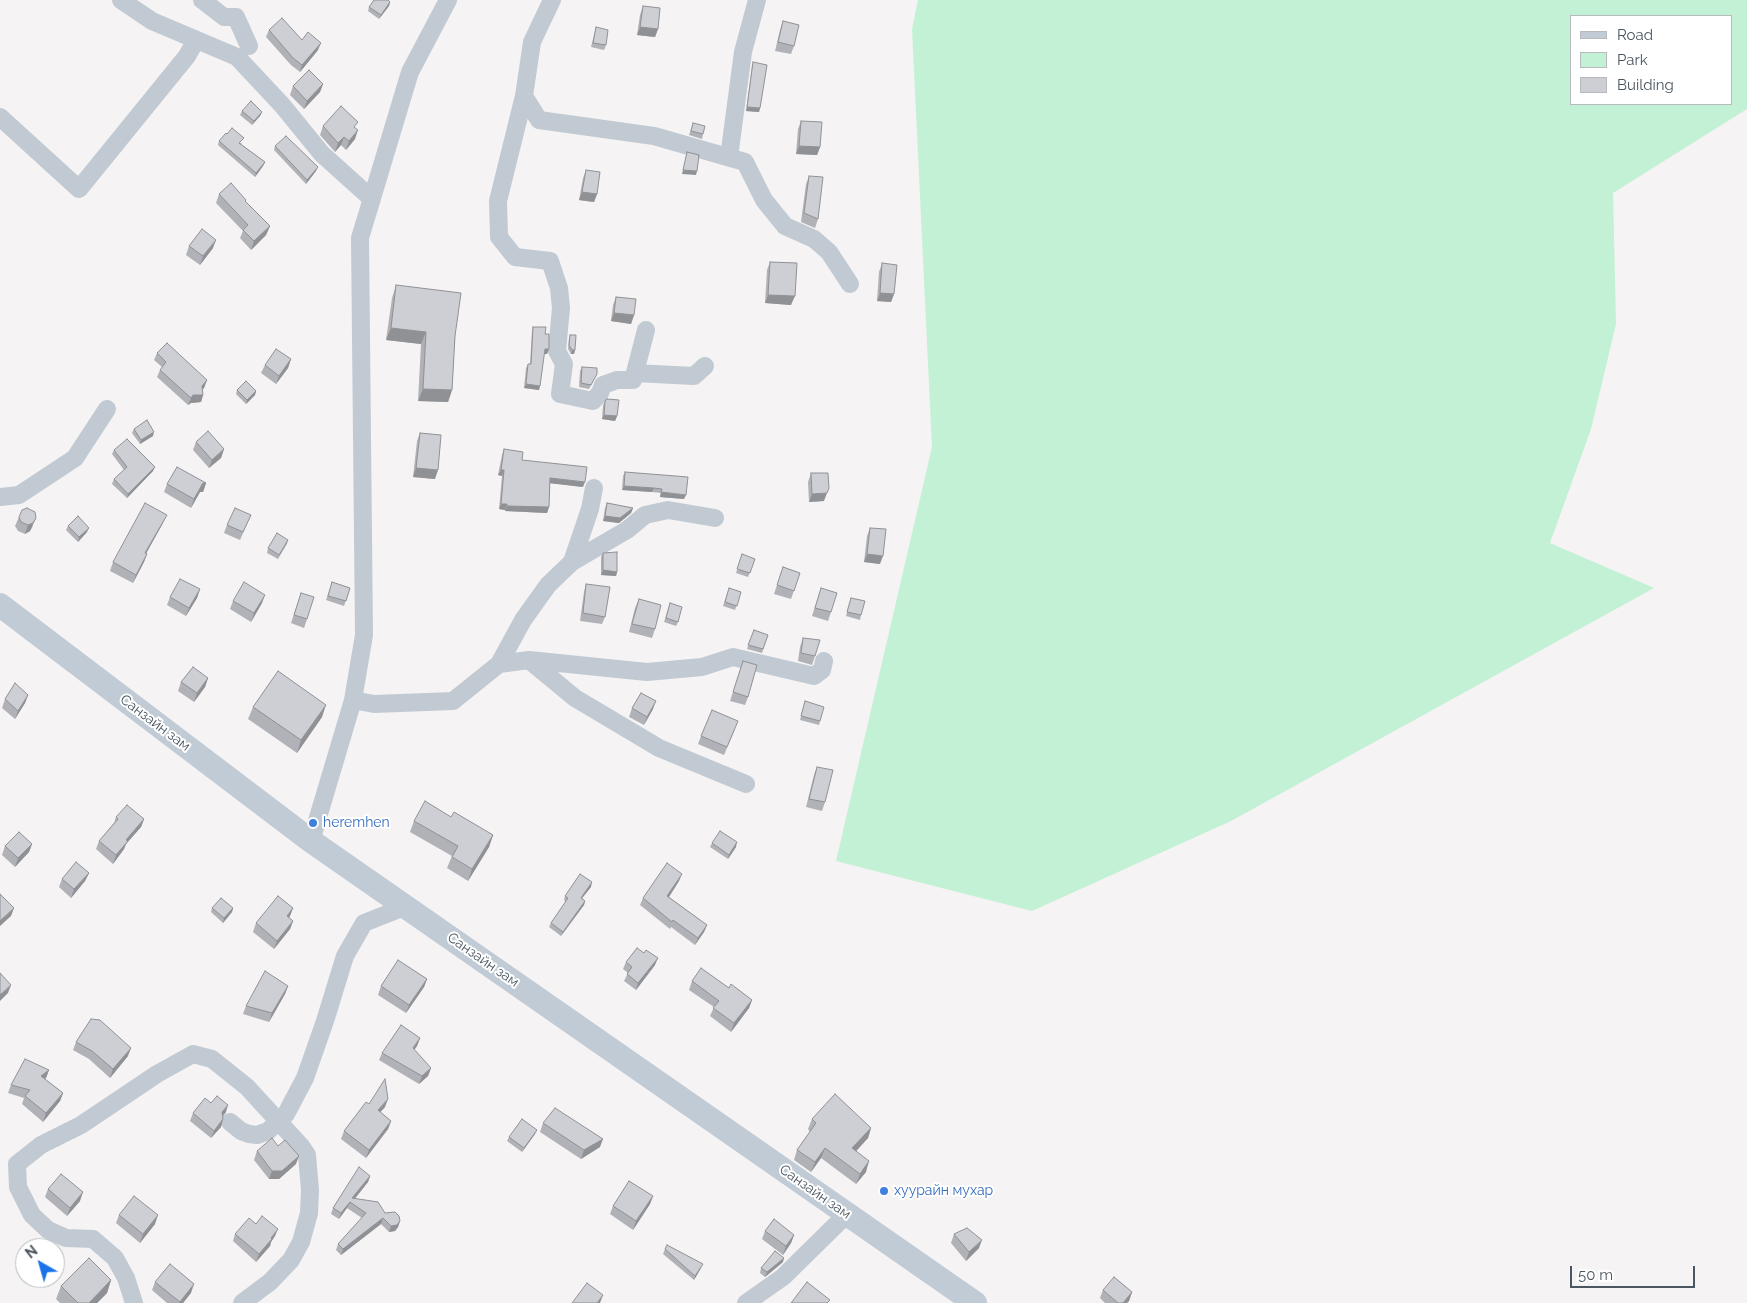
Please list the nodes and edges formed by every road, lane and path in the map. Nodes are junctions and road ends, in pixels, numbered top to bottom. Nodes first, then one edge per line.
1 (121, 0) edge
2 (202, 0) edge
3 (448, 0) edge
4 (552, 0) edge
5 (757, 0) edge
6 (196, 40) junction
7 (249, 46) dead end
8 (524, 96) junction
9 (0, 117) edge
10 (729, 157) junction
11 (372, 199) junction
12 (850, 284) dead end
13 (646, 330) dead end
14 (705, 366) dead end
15 (635, 373) junction
16 (107, 408) dead end
17 (594, 488) dead end
18 (0, 497) edge
19 (714, 518) dead end
20 (572, 562) junction
21 (0, 605) edge
22 (530, 660) junction
23 (824, 661) dead end
24 (499, 664) junction
25 (353, 700) junction
26 (746, 784) dead end
27 (311, 840) junction
28 (407, 906) junction
29 (230, 1122) dead end
30 (278, 1122) junction
31 (847, 1214) junction
32 (134, 1303) edge
33 (242, 1303) edge
34 (746, 1303) edge
35 (975, 1303) edge

1 - 6 street
2 - 7 street
3 - 11 street
4 - 8 street
5 - 10 street
6 - 9 street
6 - 11 street
8 - 10 street
8 - 15 street
10 - 12 street
11 - 25 street
13 - 15 street
14 - 15 street
16 - 18 street
17 - 20 street
19 - 20 street
20 - 24 street
21 - 27 main road, Санзайн зам
22 - 23 street
22 - 24 street
22 - 26 street
24 - 25 street
25 - 27 street
27 - 28 main road, Санзайн зам
28 - 30 street
28 - 31 main road, Санзайн зам
29 - 30 street
30 - 32 street
30 - 33 street
31 - 34 street
31 - 35 main road, Санзайн зам

